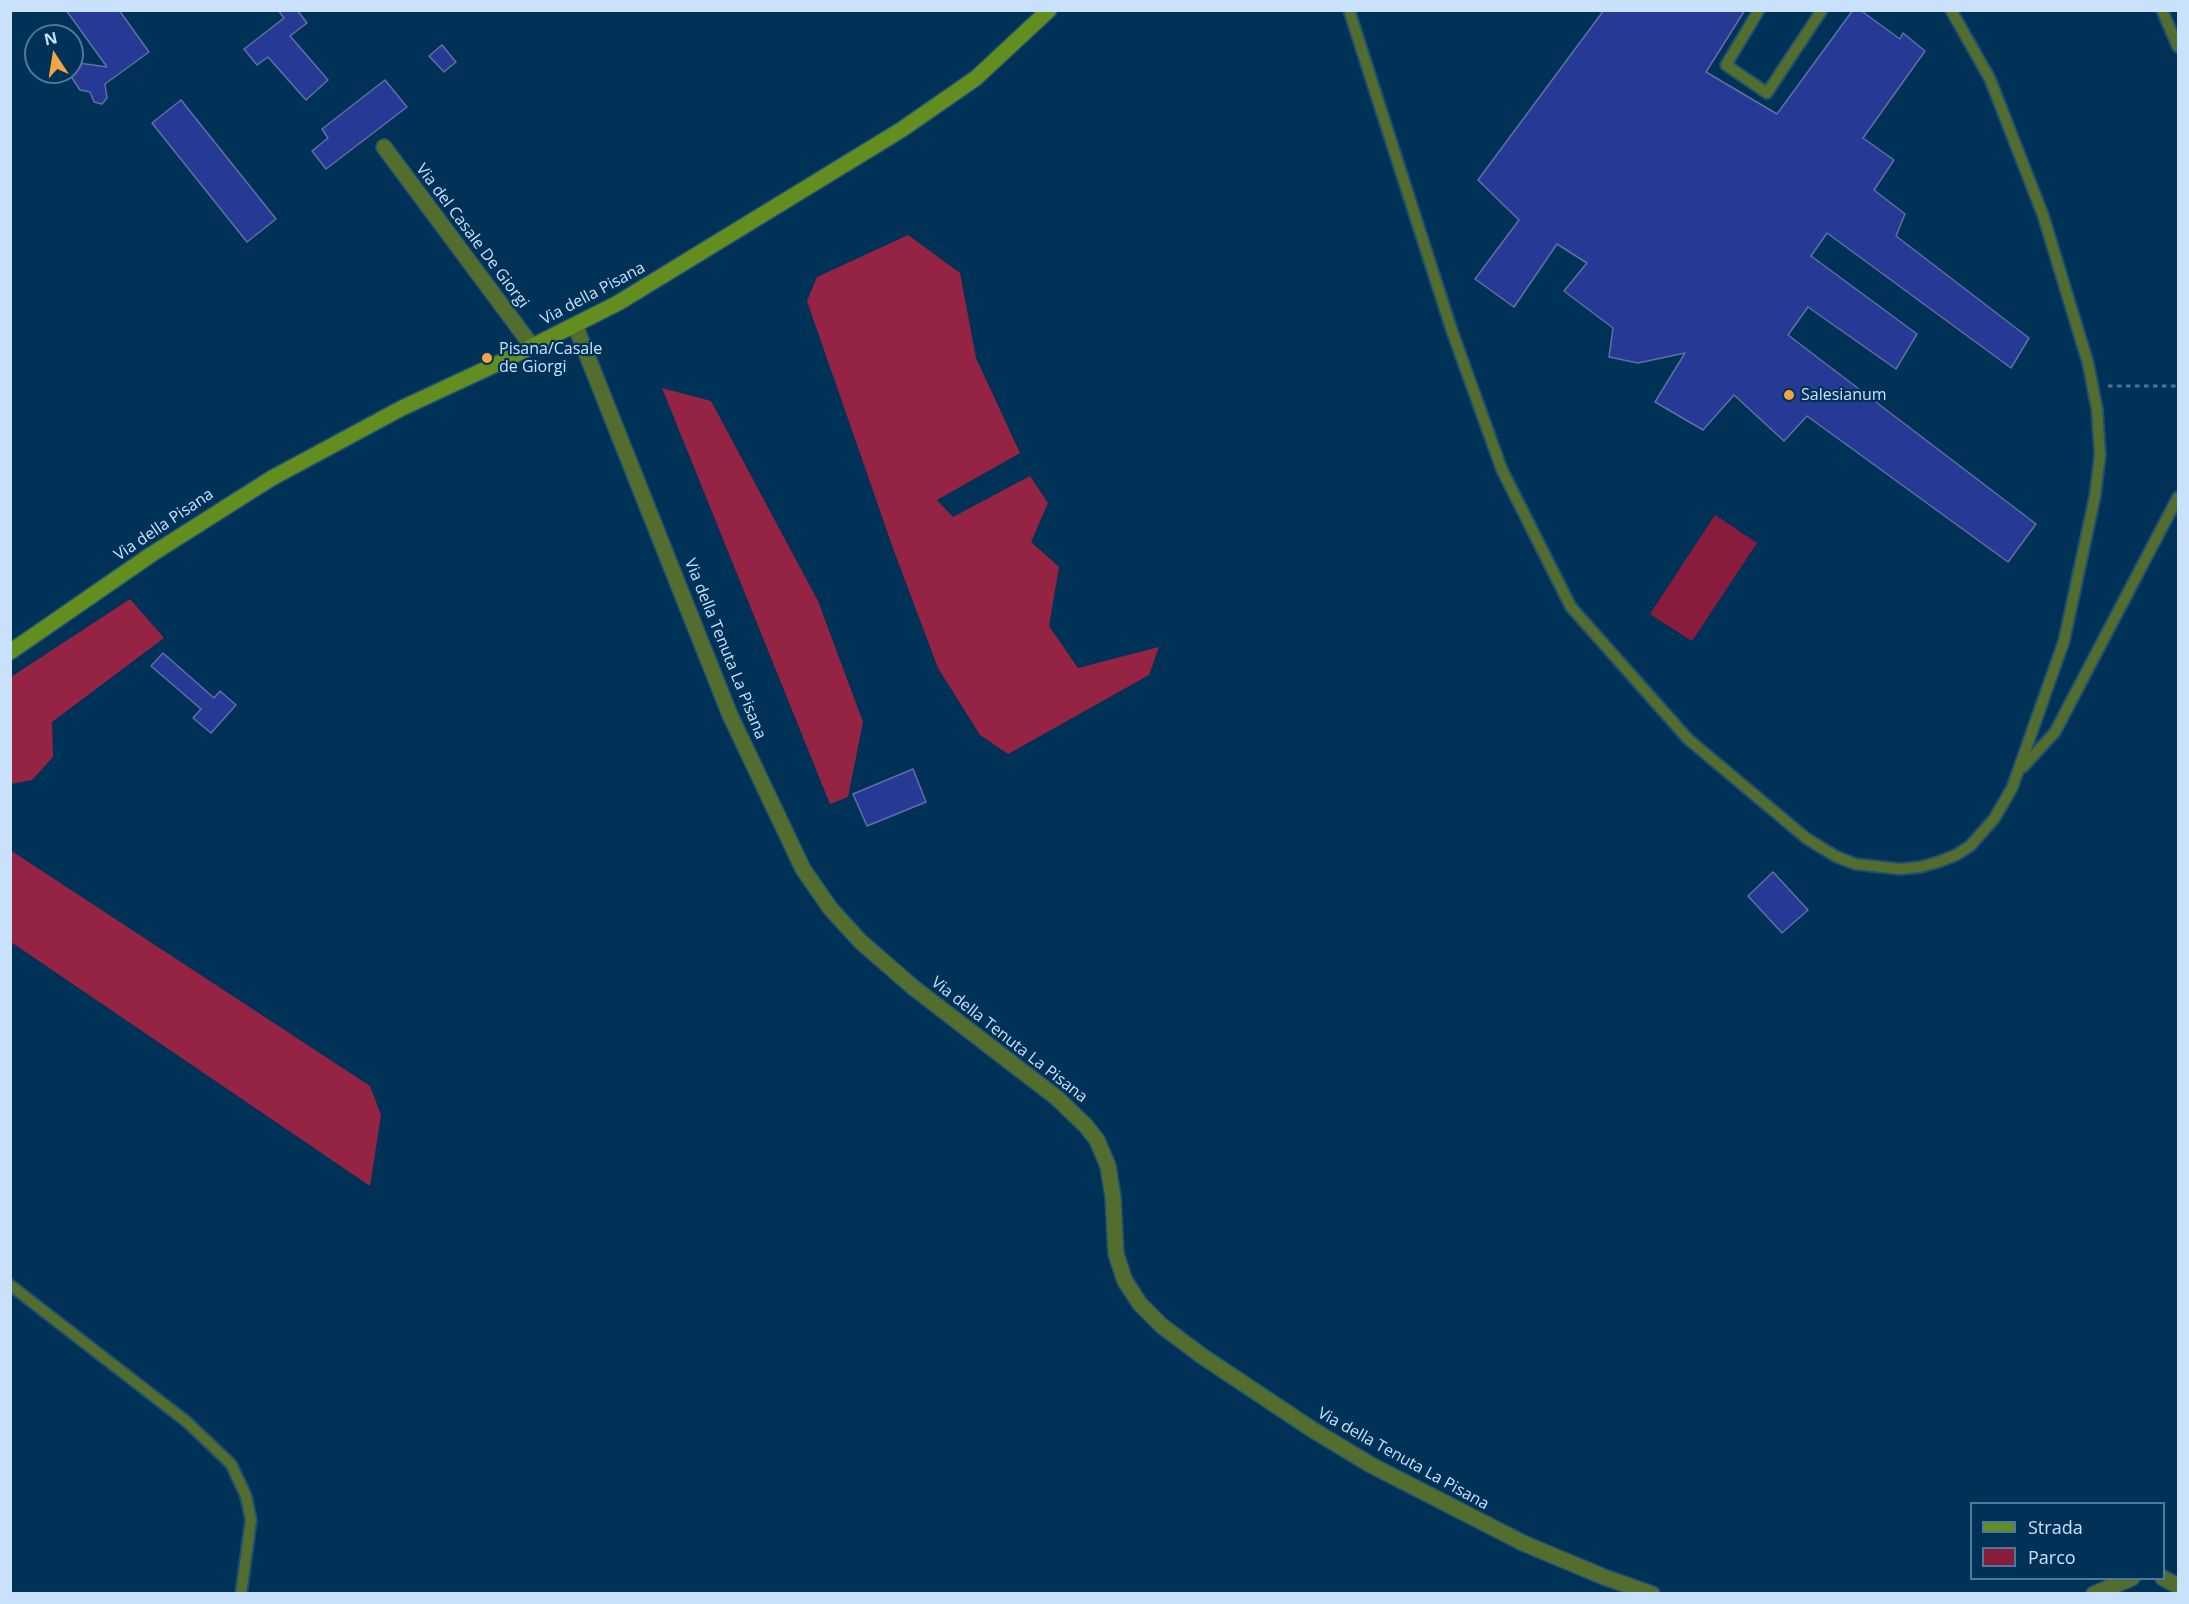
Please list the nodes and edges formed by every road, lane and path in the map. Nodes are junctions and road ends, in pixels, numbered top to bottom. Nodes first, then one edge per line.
1 (1048, 10) edge
2 (1349, 10) edge
3 (1760, 10) edge
4 (1822, 10) edge
5 (1951, 10) edge
6 (2162, 10) edge
7 (2178, 47) edge
8 (384, 147) dead end
9 (575, 325) junction
10 (532, 346) junction
11 (2094, 386) junction
12 (2178, 386) edge
13 (2178, 497) edge
14 (10, 652) edge
15 (2019, 771) junction
16 (10, 1285) edge
17 (2127, 1580) edge
18 (241, 1593) edge
19 (1652, 1593) edge
20 (2094, 1593) edge

1 - 9 main road, Via della Pisana
2 - 15 lane
3 - 4 lane
5 - 11 lane
6 - 7 lane
8 - 10 street, Via del Casale De Giorgi
9 - 10 main road, Via della Pisana
9 - 19 street, Via della Tenuta La Pisana
10 - 14 main road, Via della Pisana
11 - 12 path
11 - 15 lane
13 - 15 lane
16 - 18 lane
17 - 20 street

